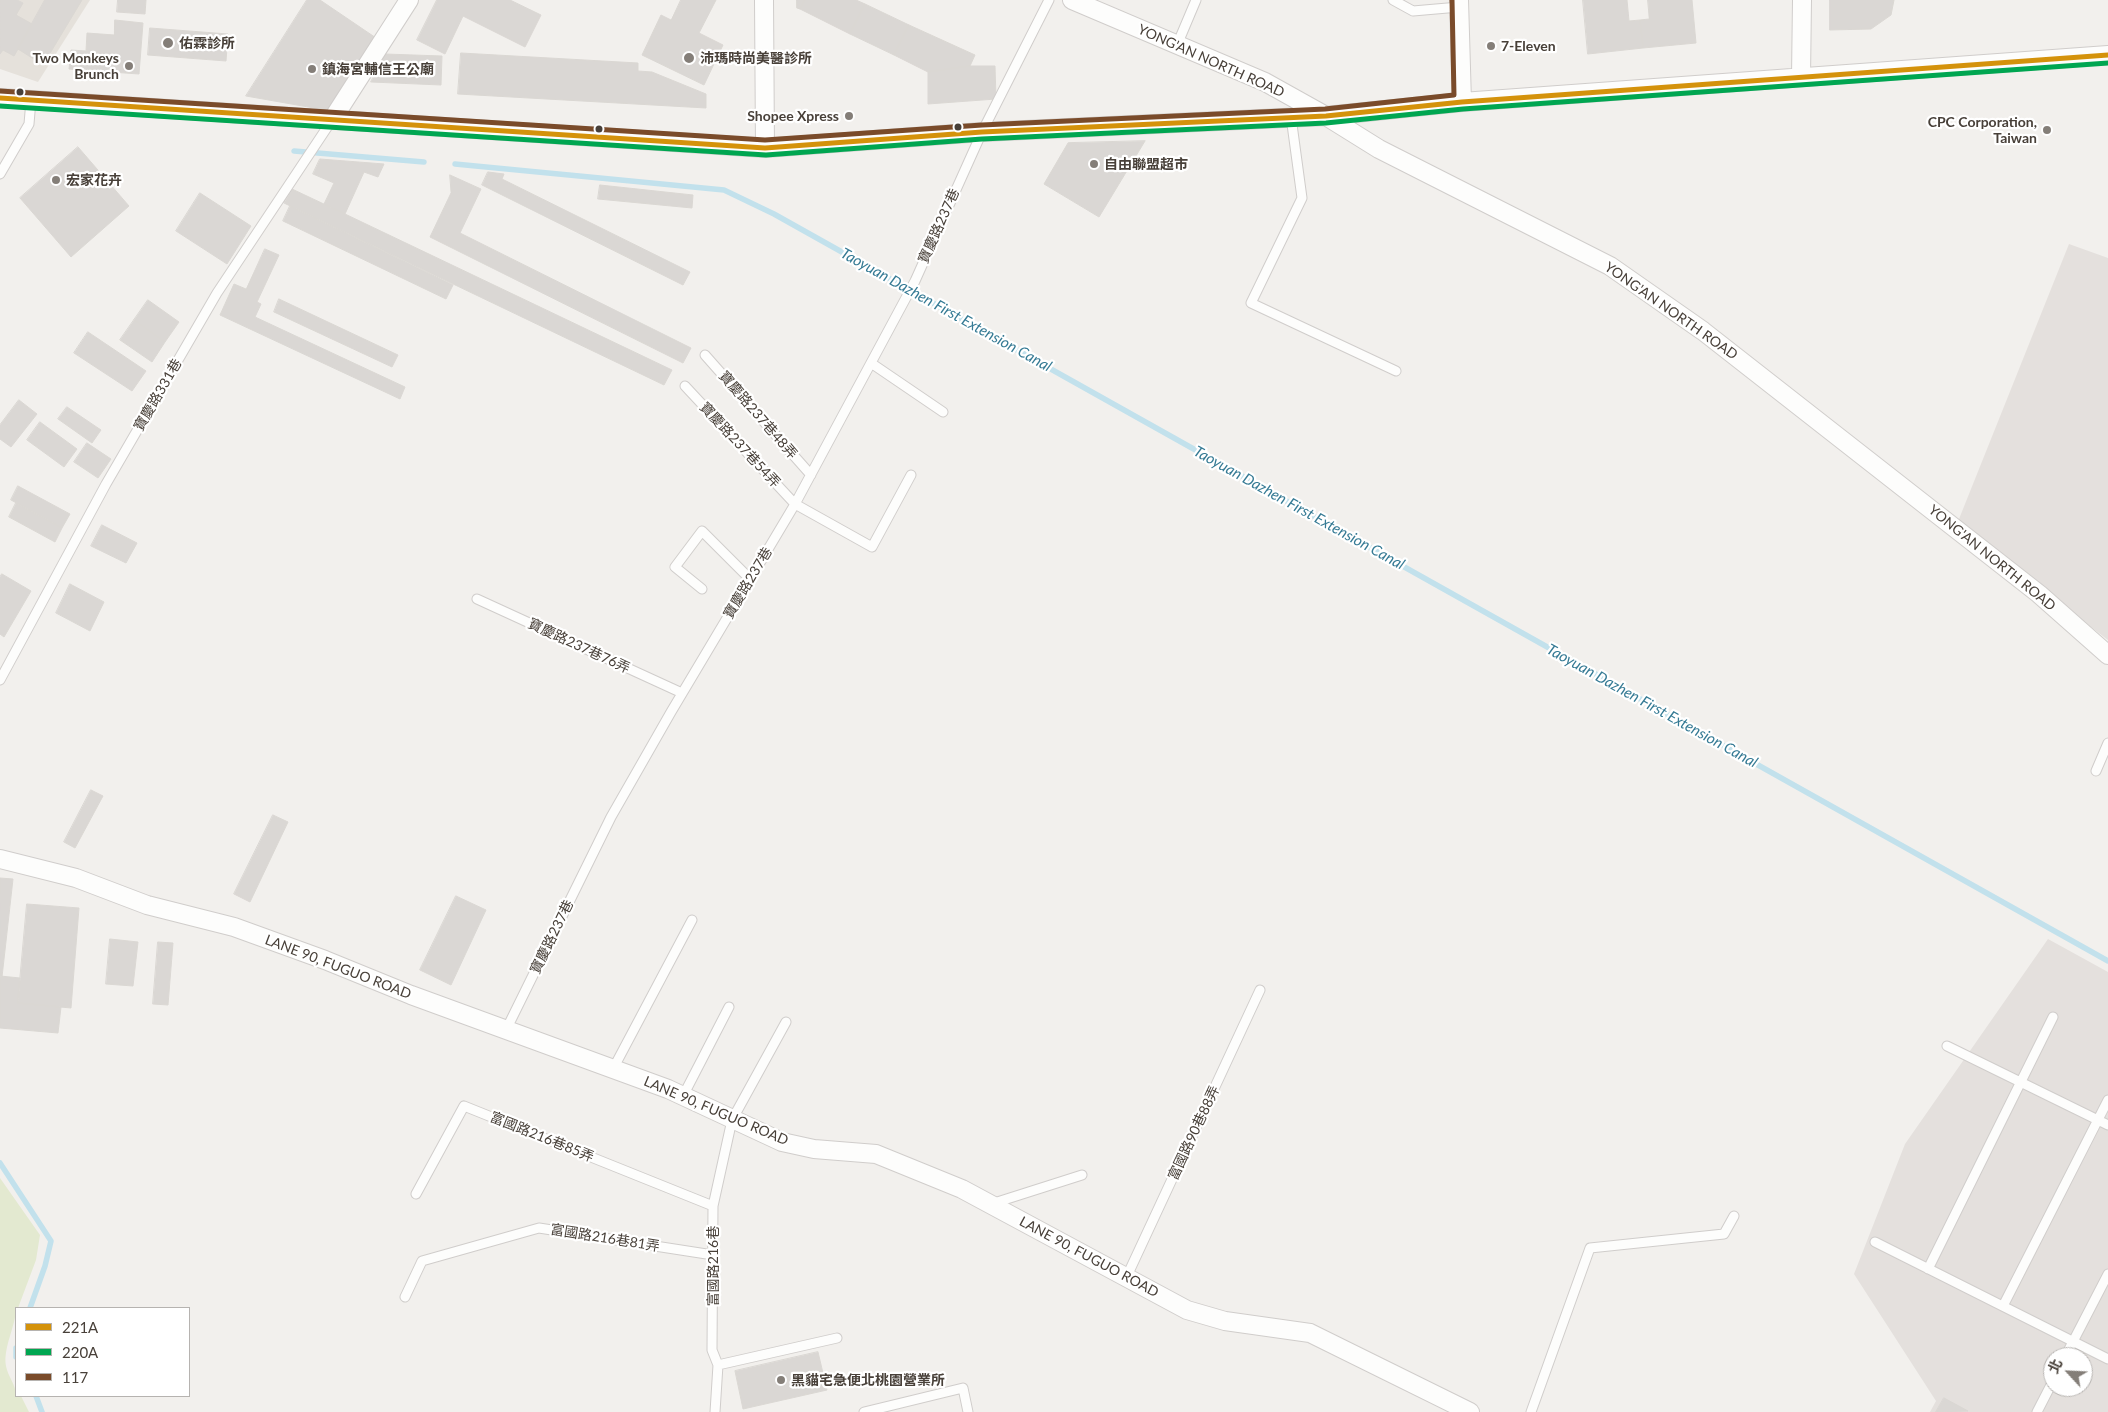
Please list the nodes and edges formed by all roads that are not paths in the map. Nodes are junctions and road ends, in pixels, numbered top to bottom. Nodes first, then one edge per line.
1 (409, 0) edge
2 (764, 0) edge
3 (1049, 0) edge
4 (1072, 0) edge
5 (1196, 0) edge
6 (1393, 0) edge
7 (1802, 0) edge
8 (1459, 3) edge
9 (1177, 45) junction
10 (2108, 55) edge
11 (1801, 78) junction
12 (0, 98) edge
13 (31, 100) junction
14 (1462, 102) junction
15 (1326, 116) junction
16 (1290, 118) junction
17 (332, 120) junction
18 (982, 132) junction
19 (765, 148) junction
20 (0, 174) edge
21 (705, 355) dead end
22 (871, 363) junction
23 (1396, 371) dead end
24 (685, 386) dead end
25 (943, 412) dead end
26 (811, 475) junction
27 (910, 476) dead end
28 (795, 504) junction
29 (750, 579) junction
30 (702, 589) dead end
31 (477, 599) dead end
32 (2108, 655) edge
33 (0, 680) edge
34 (682, 693) junction
35 (2108, 743) edge
36 (2096, 771) dead end
37 (0, 859) edge
38 (692, 920) dead end
39 (1260, 990) dead end
40 (729, 1007) dead end
41 (2053, 1017) dead end
42 (786, 1022) dead end
43 (506, 1030) junction
44 (1947, 1046) dead end
45 (613, 1069) junction
46 (2021, 1082) junction
47 (683, 1096) junction
48 (2108, 1100) edge
49 (732, 1120) junction
50 (2098, 1120) junction
51 (2108, 1125) edge
52 (1082, 1175) dead end
53 (416, 1194) dead end
54 (991, 1204) junction
55 (713, 1206) junction
56 (1734, 1216) dead end
57 (1875, 1242) dead end
58 (713, 1255) junction
59 (1928, 1269) junction
60 (2108, 1274) edge
61 (1127, 1276) junction
62 (405, 1297) dead end
63 (2003, 1306) junction
64 (838, 1338) dead end
65 (2073, 1342) junction
66 (2070, 1347) edge
67 (2108, 1359) edge
68 (718, 1365) junction
69 (2045, 1397) edge
70 (715, 1412) edge
71 (864, 1412) edge
72 (968, 1412) edge
73 (1470, 1412) edge
74 (1531, 1412) edge
75 (2037, 1412) edge

1 - 17 street
2 - 19 street
3 - 18 lane, 寶慶路237巷
4 - 9 street, YONG'AN NORTH ROAD
5 - 9 lane
6 - 8 lane
7 - 11 street
8 - 14 street
9 - 15 street, YONG'AN NORTH ROAD
10 - 11 street
11 - 14 street
12 - 13 street
13 - 17 street
13 - 20 lane
14 - 15 street
15 - 16 street
15 - 32 street, YONG'AN NORTH ROAD
16 - 18 street
16 - 23 lane
17 - 19 street
17 - 33 lane, 寶慶路331巷
18 - 19 street
18 - 22 lane, 寶慶路237巷
21 - 26 lane, 寶慶路237巷48弄
22 - 25 lane
22 - 26 lane, 寶慶路237巷
24 - 28 lane, 寶慶路237巷54弄
26 - 28 lane, 寶慶路237巷
27 - 28 lane, 寶慶路237巷54弄
28 - 29 lane, 寶慶路237巷
29 - 30 lane
29 - 34 lane, 寶慶路237巷
31 - 34 lane, 寶慶路237巷76弄
34 - 43 lane, 寶慶路237巷
35 - 36 lane
37 - 43 street, LANE 90, FUGUO ROAD
38 - 45 lane
39 - 61 lane, 富國路90巷88弄
40 - 47 lane
41 - 46 lane
42 - 49 lane, 富國路216巷
43 - 45 street, LANE 90, FUGUO ROAD
44 - 46 lane
45 - 47 street, LANE 90, FUGUO ROAD
46 - 50 lane
46 - 59 lane
47 - 49 street, LANE 90, FUGUO ROAD
48 - 50 lane
49 - 54 street, LANE 90, FUGUO ROAD
49 - 55 lane, 富國路216巷
50 - 51 lane
50 - 63 lane
52 - 54 lane
53 - 55 lane, 富國路216巷85弄
54 - 61 street, LANE 90, FUGUO ROAD
55 - 58 lane, 富國路216巷
56 - 74 lane
57 - 59 lane
58 - 62 lane, 富國路216巷81弄
58 - 68 lane, 富國路216巷
59 - 63 lane
60 - 65 lane
61 - 73 street, LANE 90, FUGUO ROAD
63 - 65 lane
64 - 68 lane
65 - 66 lane
65 - 67 lane
68 - 70 lane, 富國路216巷
69 - 75 lane
71 - 72 lane

